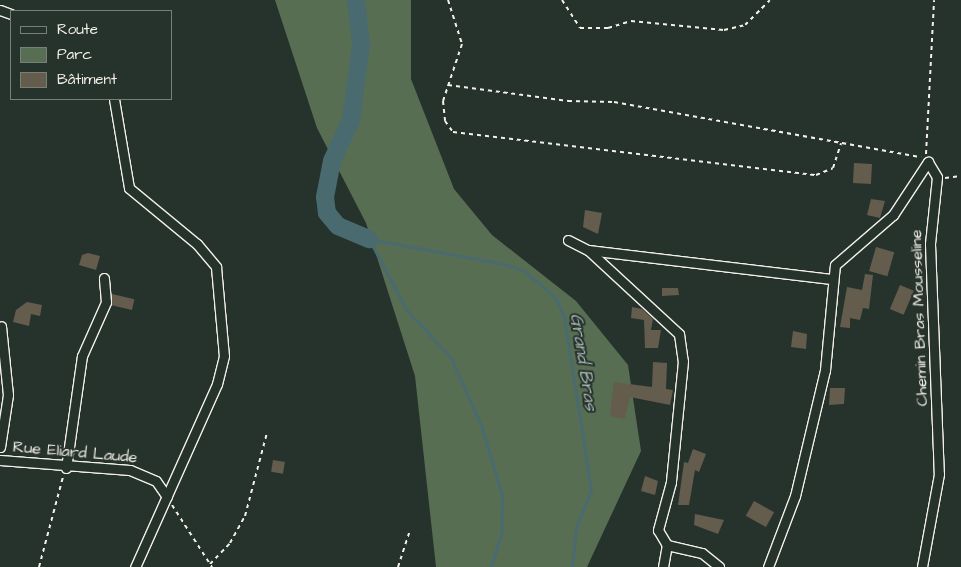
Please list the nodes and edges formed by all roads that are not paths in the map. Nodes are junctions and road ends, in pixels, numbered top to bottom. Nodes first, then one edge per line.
1 (114, 100) edge
2 (568, 240) dead end
3 (588, 250) junction
4 (104, 278) dead end
5 (831, 279) junction
6 (1, 326) dead end
7 (0, 447) edge
8 (0, 460) edge
9 (66, 468) junction
10 (167, 497) junction
11 (667, 545) junction
12 (135, 567) edge
13 (663, 567) edge
14 (719, 567) edge
15 (768, 567) edge
16 (922, 567) edge

1 - 10 street
2 - 3 street
3 - 5 street
3 - 11 street
4 - 9 street
5 - 15 street, Chemin Bras Mousseline
5 - 16 street, Chemin Bras Mousseline
6 - 7 street
8 - 9 street, Rue Eliard Laude
9 - 10 street, Rue Eliard Laude
10 - 12 street
11 - 13 street
11 - 14 street

